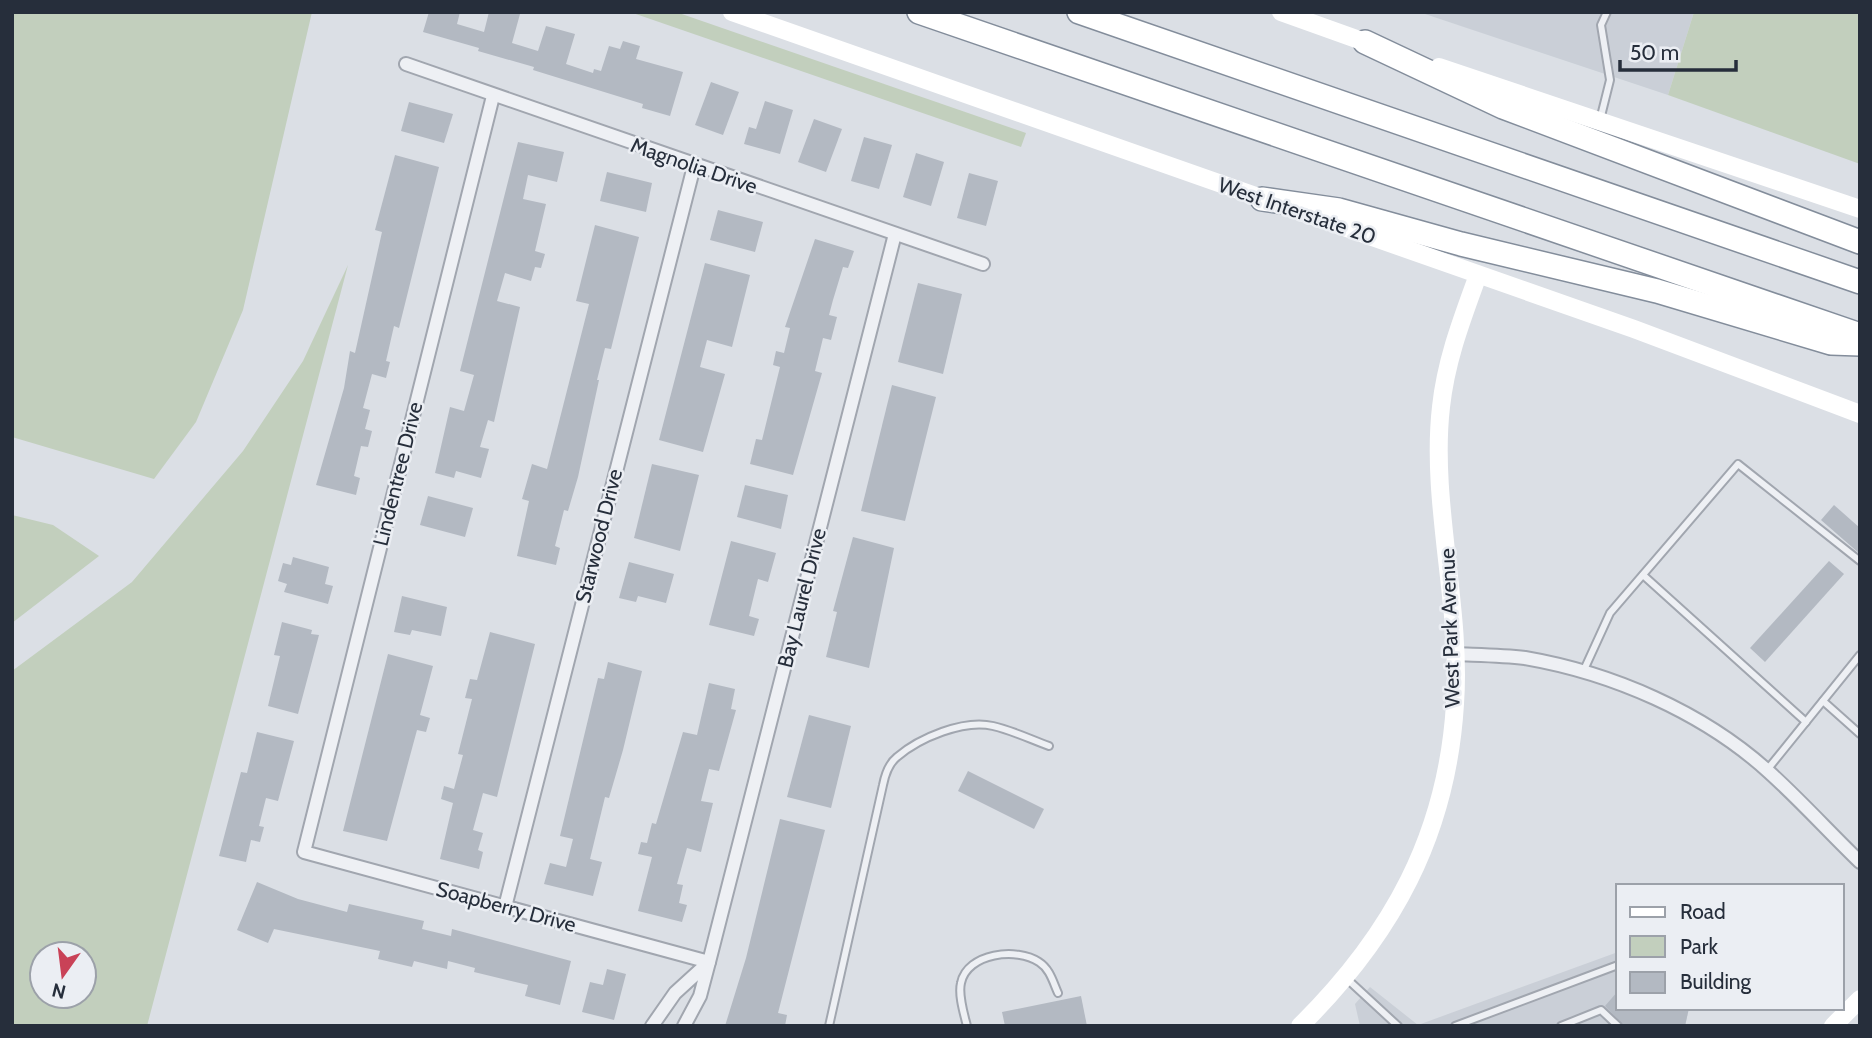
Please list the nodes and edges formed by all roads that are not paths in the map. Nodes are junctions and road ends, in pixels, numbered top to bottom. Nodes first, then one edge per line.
1 (732, 12) edge
2 (919, 12) edge
3 (1079, 12) edge
4 (1281, 12) edge
5 (1607, 12) edge
6 (1365, 42) junction
7 (406, 64) dead end
8 (493, 96) junction
9 (1600, 122) junction
10 (694, 166) junction
11 (1262, 199) junction
12 (1860, 209) edge
13 (895, 234) junction
14 (1860, 242) edge
15 (983, 264) dead end
16 (1478, 275) junction
17 (1860, 282) edge
18 (1860, 335) edge
19 (1860, 344) edge
20 (1860, 414) edge
21 (1860, 561) edge
22 (1643, 575) junction
23 (1455, 654) junction
24 (1860, 656) edge
25 (1583, 672) junction
26 (1823, 701) junction
27 (1806, 722) junction
28 (1860, 734) edge
29 (1049, 746) dead end
30 (1767, 770) junction
31 (304, 852) joint
32 (1860, 862) edge
33 (505, 907) junction
34 (709, 962) junction
35 (1616, 966) edge
36 (1345, 977) junction
37 (1058, 993) dead end
38 (1860, 999) edge
39 (652, 1026) edge
40 (684, 1026) edge
41 (829, 1026) edge
42 (967, 1026) edge
43 (1300, 1026) edge
44 (1398, 1026) edge
45 (1455, 1026) edge
46 (1561, 1026) edge
47 (1618, 1026) edge
48 (1833, 1026) edge

1 - 11 main road, West Interstate 20
2 - 18 highway
3 - 17 highway
4 - 6 main road
5 - 9 lane
6 - 9 main road
6 - 14 highway
7 - 8 street, Magnolia Drive
8 - 10 street, Magnolia Drive
8 - 31 street, Lindentree Drive
9 - 12 main road
10 - 13 street, Magnolia Drive
10 - 33 street, Starwood Drive
11 - 16 main road, West Interstate 20
11 - 19 highway
13 - 15 street, Magnolia Drive
13 - 34 street, Bay Laurel Drive
16 - 20 main road, West Interstate 20
16 - 23 main road, West Park Avenue
21 - 22 lane
22 - 25 lane
22 - 27 lane
23 - 25 street
23 - 36 main road, West Park Avenue
24 - 26 lane
25 - 30 street
26 - 27 lane
26 - 28 lane
27 - 30 lane
29 - 41 lane
30 - 32 street
31 - 33 street, Soapberry Drive
33 - 34 street, Soapberry Drive
34 - 39 street
34 - 40 street, Bay Laurel Drive
35 - 45 lane
36 - 43 main road, West Park Avenue
36 - 44 lane
37 - 42 lane
38 - 48 main road
46 - 47 lane

